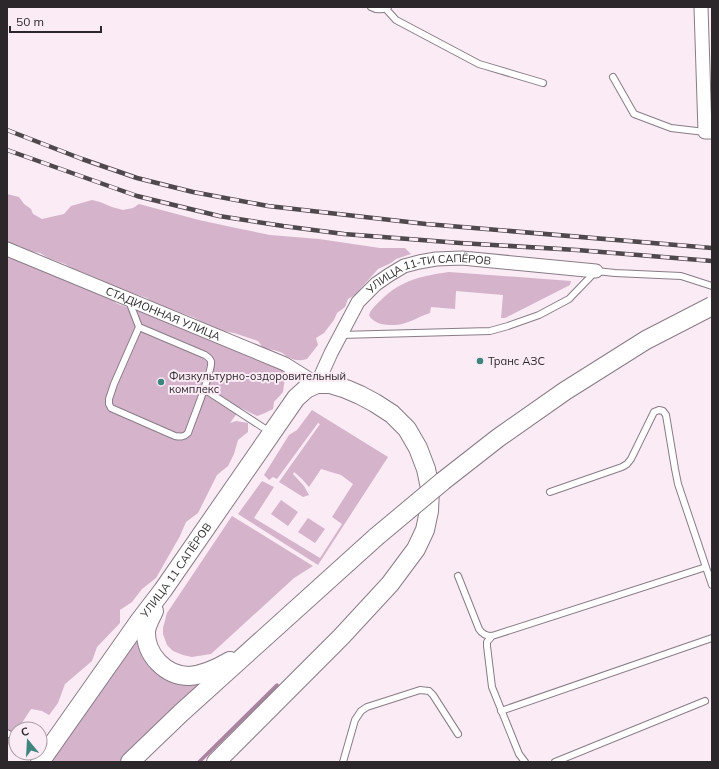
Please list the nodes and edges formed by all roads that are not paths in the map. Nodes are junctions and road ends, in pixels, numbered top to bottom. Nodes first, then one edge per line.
1 (371, 7) edge
2 (701, 7) edge
3 (387, 8) edge
4 (613, 77) dead end
5 (543, 83) dead end
6 (708, 132) edge
7 (7, 249) edge
8 (596, 271) junction
9 (712, 286) edge
10 (128, 298) junction
11 (712, 306) edge
12 (139, 328) junction
13 (340, 336) junction
14 (317, 384) junction
15 (204, 389) junction
16 (272, 433) junction
17 (550, 492) dead end
18 (706, 567) junction
19 (458, 576) dead end
20 (711, 578) edge
21 (712, 585) edge
22 (163, 590) junction
23 (492, 636) junction
24 (712, 638) edge
25 (258, 642) junction
26 (705, 701) dead end
27 (501, 711) junction
28 (458, 734) dead end
29 (48, 748) edge
30 (130, 762) edge
31 (216, 762) edge
32 (342, 762) edge
33 (525, 762) edge
34 (555, 762) edge

1 - 3 lane
2 - 6 street
3 - 5 lane
4 - 6 lane
7 - 10 street, СТАДИОННАЯ УЛИЦА
8 - 9 lane
8 - 13 lane
8 - 13 street, УЛИЦА 11-ТИ САПЁРОВ
10 - 12 lane
10 - 14 street, СТАДИОННАЯ УЛИЦА
11 - 25 street, bridge
12 - 15 lane
12 - 15 lane
13 - 14 street, УЛИЦА 11-ТИ САПЁРОВ
14 - 16 street, УЛИЦА 11 САПЁРОВ
14 - 31 street
15 - 16 lane
16 - 22 street, УЛИЦА 11 САПЁРОВ
17 - 18 lane
18 - 20 lane
18 - 23 lane
19 - 23 lane
20 - 21 lane
22 - 25 street
22 - 29 street, УЛИЦА 11 САПЁРОВ
23 - 27 lane
24 - 27 lane
25 - 30 street
26 - 34 lane
27 - 33 lane
28 - 32 lane

